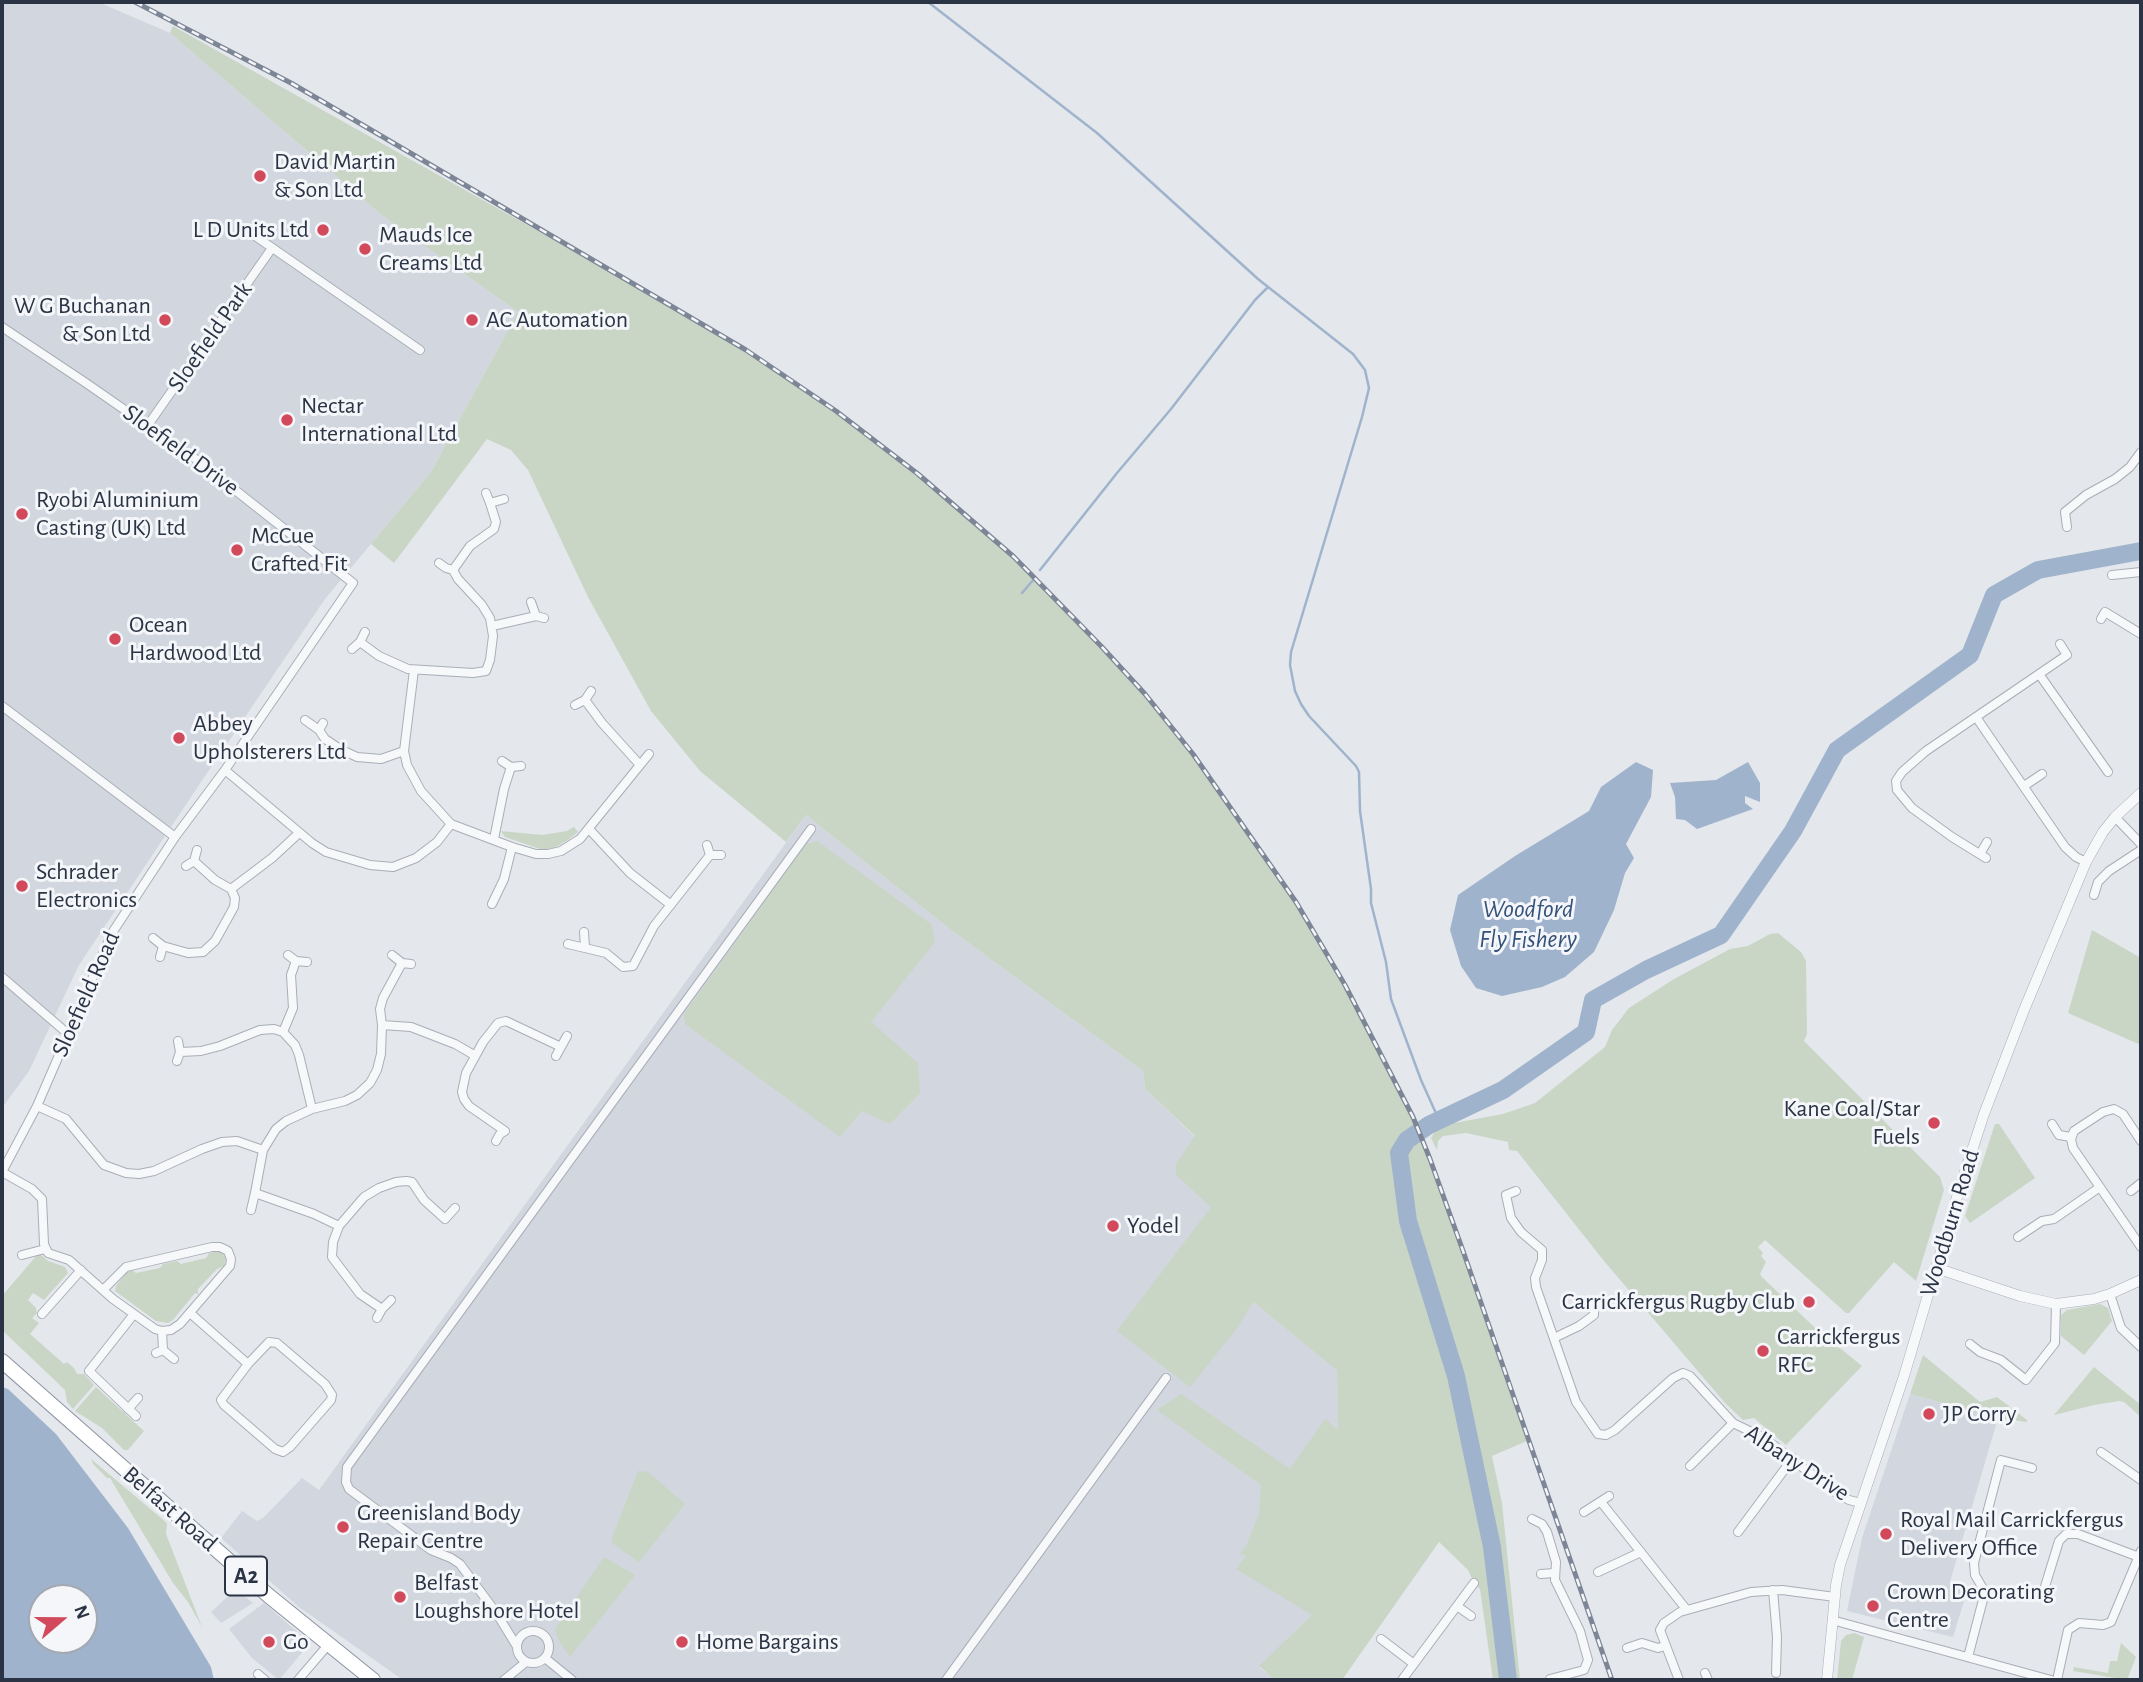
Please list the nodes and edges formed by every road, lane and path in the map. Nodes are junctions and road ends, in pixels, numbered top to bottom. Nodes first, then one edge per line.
1 (244, 229) dead end
2 (272, 248) junction
3 (2, 327) edge
4 (420, 350) dead end
5 (148, 425) junction
6 (2141, 452) edge
7 (486, 493) dead end
8 (504, 499) dead end
9 (490, 503) junction
10 (2067, 527) dead end
11 (439, 563) dead end
12 (453, 570) junction
13 (2141, 572) edge
14 (2112, 575) dead end
15 (353, 583) joint
16 (531, 603) dead end
17 (2101, 619) dead end
18 (492, 626) junction
19 (365, 632) dead end
20 (2141, 634) edge
21 (360, 642) junction
22 (2060, 644) dead end
23 (352, 649) dead end
24 (414, 670) junction
25 (2039, 674) junction
26 (591, 691) dead end
27 (585, 700) junction
28 (575, 705) dead end
29 (2, 706) edge
30 (1976, 717) junction
31 (305, 720) dead end
32 (404, 751) junction
33 (649, 754) dead end
34 (502, 761) dead end
35 (640, 765) junction
36 (521, 766) dead end
37 (511, 767) junction
38 (225, 770) junction
39 (2108, 772) dead end
40 (2042, 774) dead end
41 (2024, 786) junction
42 (2141, 793) edge
43 (2115, 817) junction
44 (451, 824) junction
45 (589, 829) junction
46 (811, 829) dead end
47 (298, 834) junction
48 (175, 837) junction
49 (495, 839) junction
50 (1987, 842) dead end
51 (2141, 844) edge
52 (707, 845) dead end
53 (512, 847) junction
54 (197, 850) dead end
55 (2141, 850) edge
56 (710, 855) junction
57 (721, 855) dead end
58 (2086, 862) junction
59 (232, 889) junction
60 (2094, 894) dead end
61 (492, 904) dead end
62 (671, 905) junction
63 (584, 932) dead end
64 (153, 938) dead end
65 (568, 944) dead end
66 (163, 946) junction
67 (585, 947) junction
68 (288, 955) dead end
69 (392, 955) dead end
70 (160, 957) dead end
71 (296, 961) junction
72 (307, 962) dead end
73 (2, 977) edge
74 (382, 1025) junction
75 (283, 1032) junction
76 (67, 1033) junction
77 (567, 1036) dead end
78 (178, 1041) dead end
79 (559, 1046) junction
80 (474, 1055) junction
81 (556, 1055) dead end
82 (37, 1106) junction
83 (312, 1109) junction
84 (2052, 1124) dead end
85 (2071, 1138) junction
86 (496, 1141) dead end
87 (2141, 1141) edge
88 (263, 1150) junction
89 (2, 1172) edge
90 (2141, 1183) edge
91 (2100, 1187) junction
92 (1516, 1191) dead end
93 (2131, 1191) dead end
94 (255, 1193) junction
95 (455, 1208) dead end
96 (251, 1210) dead end
97 (339, 1226) junction
98 (2018, 1237) dead end
99 (2141, 1247) edge
100 (45, 1249) junction
101 (22, 1255) dead end
102 (1936, 1268) junction
103 (81, 1270) junction
104 (2141, 1280) edge
105 (103, 1290) junction
106 (2110, 1294) junction
107 (391, 1300) dead end
108 (2056, 1304) junction
109 (382, 1309) junction
110 (190, 1313) junction
111 (42, 1314) dead end
112 (134, 1314) junction
113 (1596, 1314) dead end
114 (377, 1318) dead end
115 (162, 1331) junction
116 (1554, 1338) junction
117 (1970, 1344) dead end
118 (2141, 1347) edge
119 (174, 1359) dead end
120 (2, 1361) edge
121 (248, 1364) junction
122 (1166, 1378) dead end
123 (138, 1398) dead end
124 (128, 1409) junction
125 (136, 1416) dead end
126 (1733, 1423) junction
127 (2101, 1452) dead end
128 (1793, 1458) junction
129 (1690, 1466) dead end
130 (2032, 1468) dead end
131 (2141, 1480) edge
132 (1861, 1503) junction
133 (1584, 1512) dead end
134 (1532, 1519) dead end
135 (1738, 1532) dead end
136 (1641, 1552) junction
137 (2140, 1554) edge
138 (1598, 1572) dead end
139 (1554, 1573) junction
140 (1541, 1574) dead end
141 (1474, 1583) dead end
142 (1773, 1590) junction
143 (2043, 1593) dead end
144 (1835, 1597) junction
145 (1457, 1605) junction
146 (1686, 1609) junction
147 (497, 1614) junction
148 (1471, 1616) dead end
149 (1832, 1620) junction
150 (530, 1631) junction
151 (1381, 1639) dead end
152 (328, 1645) junction
153 (516, 1645) junction
154 (1665, 1646) junction
155 (1627, 1648) dead end
156 (519, 1656) junction
157 (1968, 1657) junction
158 (545, 1658) junction
159 (526, 1662) junction
160 (1414, 1664) junction
161 (1776, 1673) dead end
162 (507, 1677) edge
163 (2023, 1677) edge
164 (1563, 1678) edge
165 (1550, 1679) edge
166 (298, 1680) edge
167 (373, 1680) edge
168 (572, 1680) edge
169 (946, 1680) edge
170 (1402, 1680) edge
171 (1679, 1680) edge
172 (1827, 1680) edge
173 (2051, 1680) edge
174 (2057, 1680) edge

1 - 2 street
2 - 4 street
2 - 5 street, Sloefield Park
3 - 5 street, Sloefield Drive
5 - 15 street, Sloefield Drive
6 - 10 street
7 - 9 street
8 - 9 street
9 - 12 street
11 - 12 street
12 - 18 street
13 - 14 street
15 - 38 street, Sloefield Road
16 - 18 street
17 - 20 street
18 - 24 street
19 - 21 street
21 - 23 street
21 - 24 street
22 - 25 street
24 - 32 street
25 - 30 street
25 - 39 street
26 - 27 street
27 - 28 street
27 - 35 street
29 - 48 street
30 - 41 street
30 - 50 street
31 - 32 street
32 - 44 street
33 - 35 street
34 - 37 street
35 - 45 street
36 - 37 street
37 - 49 street
38 - 47 street
38 - 48 street, Sloefield Road
40 - 41 street
41 - 58 street
42 - 43 street, Woodburn Road
43 - 51 street
43 - 58 street, Woodburn Road
44 - 47 street
44 - 49 street
45 - 53 street
45 - 62 street
46 - 147 street
47 - 59 street
48 - 76 street, Sloefield Road
49 - 53 street
52 - 56 street
53 - 61 street
54 - 59 street
55 - 60 street
56 - 57 street
56 - 62 street
58 - 102 street, Woodburn Road
59 - 66 street
62 - 67 street
63 - 67 street
64 - 66 street
65 - 67 street
66 - 70 street
68 - 71 street
69 - 74 street
71 - 72 street
71 - 75 street
73 - 76 street
74 - 80 street
74 - 83 street
75 - 78 street
75 - 83 street
76 - 82 street, Sloefield Road
77 - 79 street
79 - 80 street
79 - 81 street
80 - 86 street
82 - 88 street
82 - 89 street, Sloefield Road
83 - 88 street
84 - 85 street
85 - 87 street
85 - 91 street
88 - 94 street
89 - 100 street
90 - 93 street
91 - 98 street
91 - 99 street
92 - 116 street, Albany Drive
94 - 96 street
94 - 97 street
95 - 97 street
97 - 109 street
100 - 101 street
100 - 103 street
102 - 108 street
102 - 132 street, Woodburn Road
103 - 105 street
103 - 111 street
104 - 106 street
105 - 110 street
105 - 112 street
106 - 108 street
106 - 118 street
107 - 109 street
108 - 117 street
109 - 114 street
110 - 115 street
110 - 121 street
112 - 115 street
112 - 124 street
113 - 116 street
115 - 119 street
116 - 126 street, Albany Drive
120 - 152 highway, Belfast Road / A2
121 - 121 street
122 - 169 street
123 - 124 street
124 - 125 street
126 - 128 street, Albany Drive
126 - 129 street, Albany Drive
127 - 131 street
128 - 132 street, Albany Drive
128 - 135 street
130 - 157 street
132 - 144 street, Woodburn Road
133 - 136 street
134 - 139 street
136 - 138 street
136 - 146 street
137 - 143 street
137 - 174 street
139 - 140 street
139 - 164 street
141 - 145 street
142 - 144 street
142 - 146 street
142 - 161 street
144 - 149 street, Woodburn Road
145 - 148 street
145 - 160 street
146 - 154 street
147 - 150 street
147 - 153 street
149 - 157 street
149 - 172 street, Woodburn Road
150 - 153 street
150 - 158 street
151 - 160 street
152 - 166 street
152 - 167 highway, Belfast Road / A2
153 - 156 street
154 - 155 street
154 - 171 street
156 - 159 street
156 - 162 street
157 - 163 street
158 - 159 street
158 - 168 street
159 - 162 street
160 - 170 street
163 - 173 street
164 - 165 street

